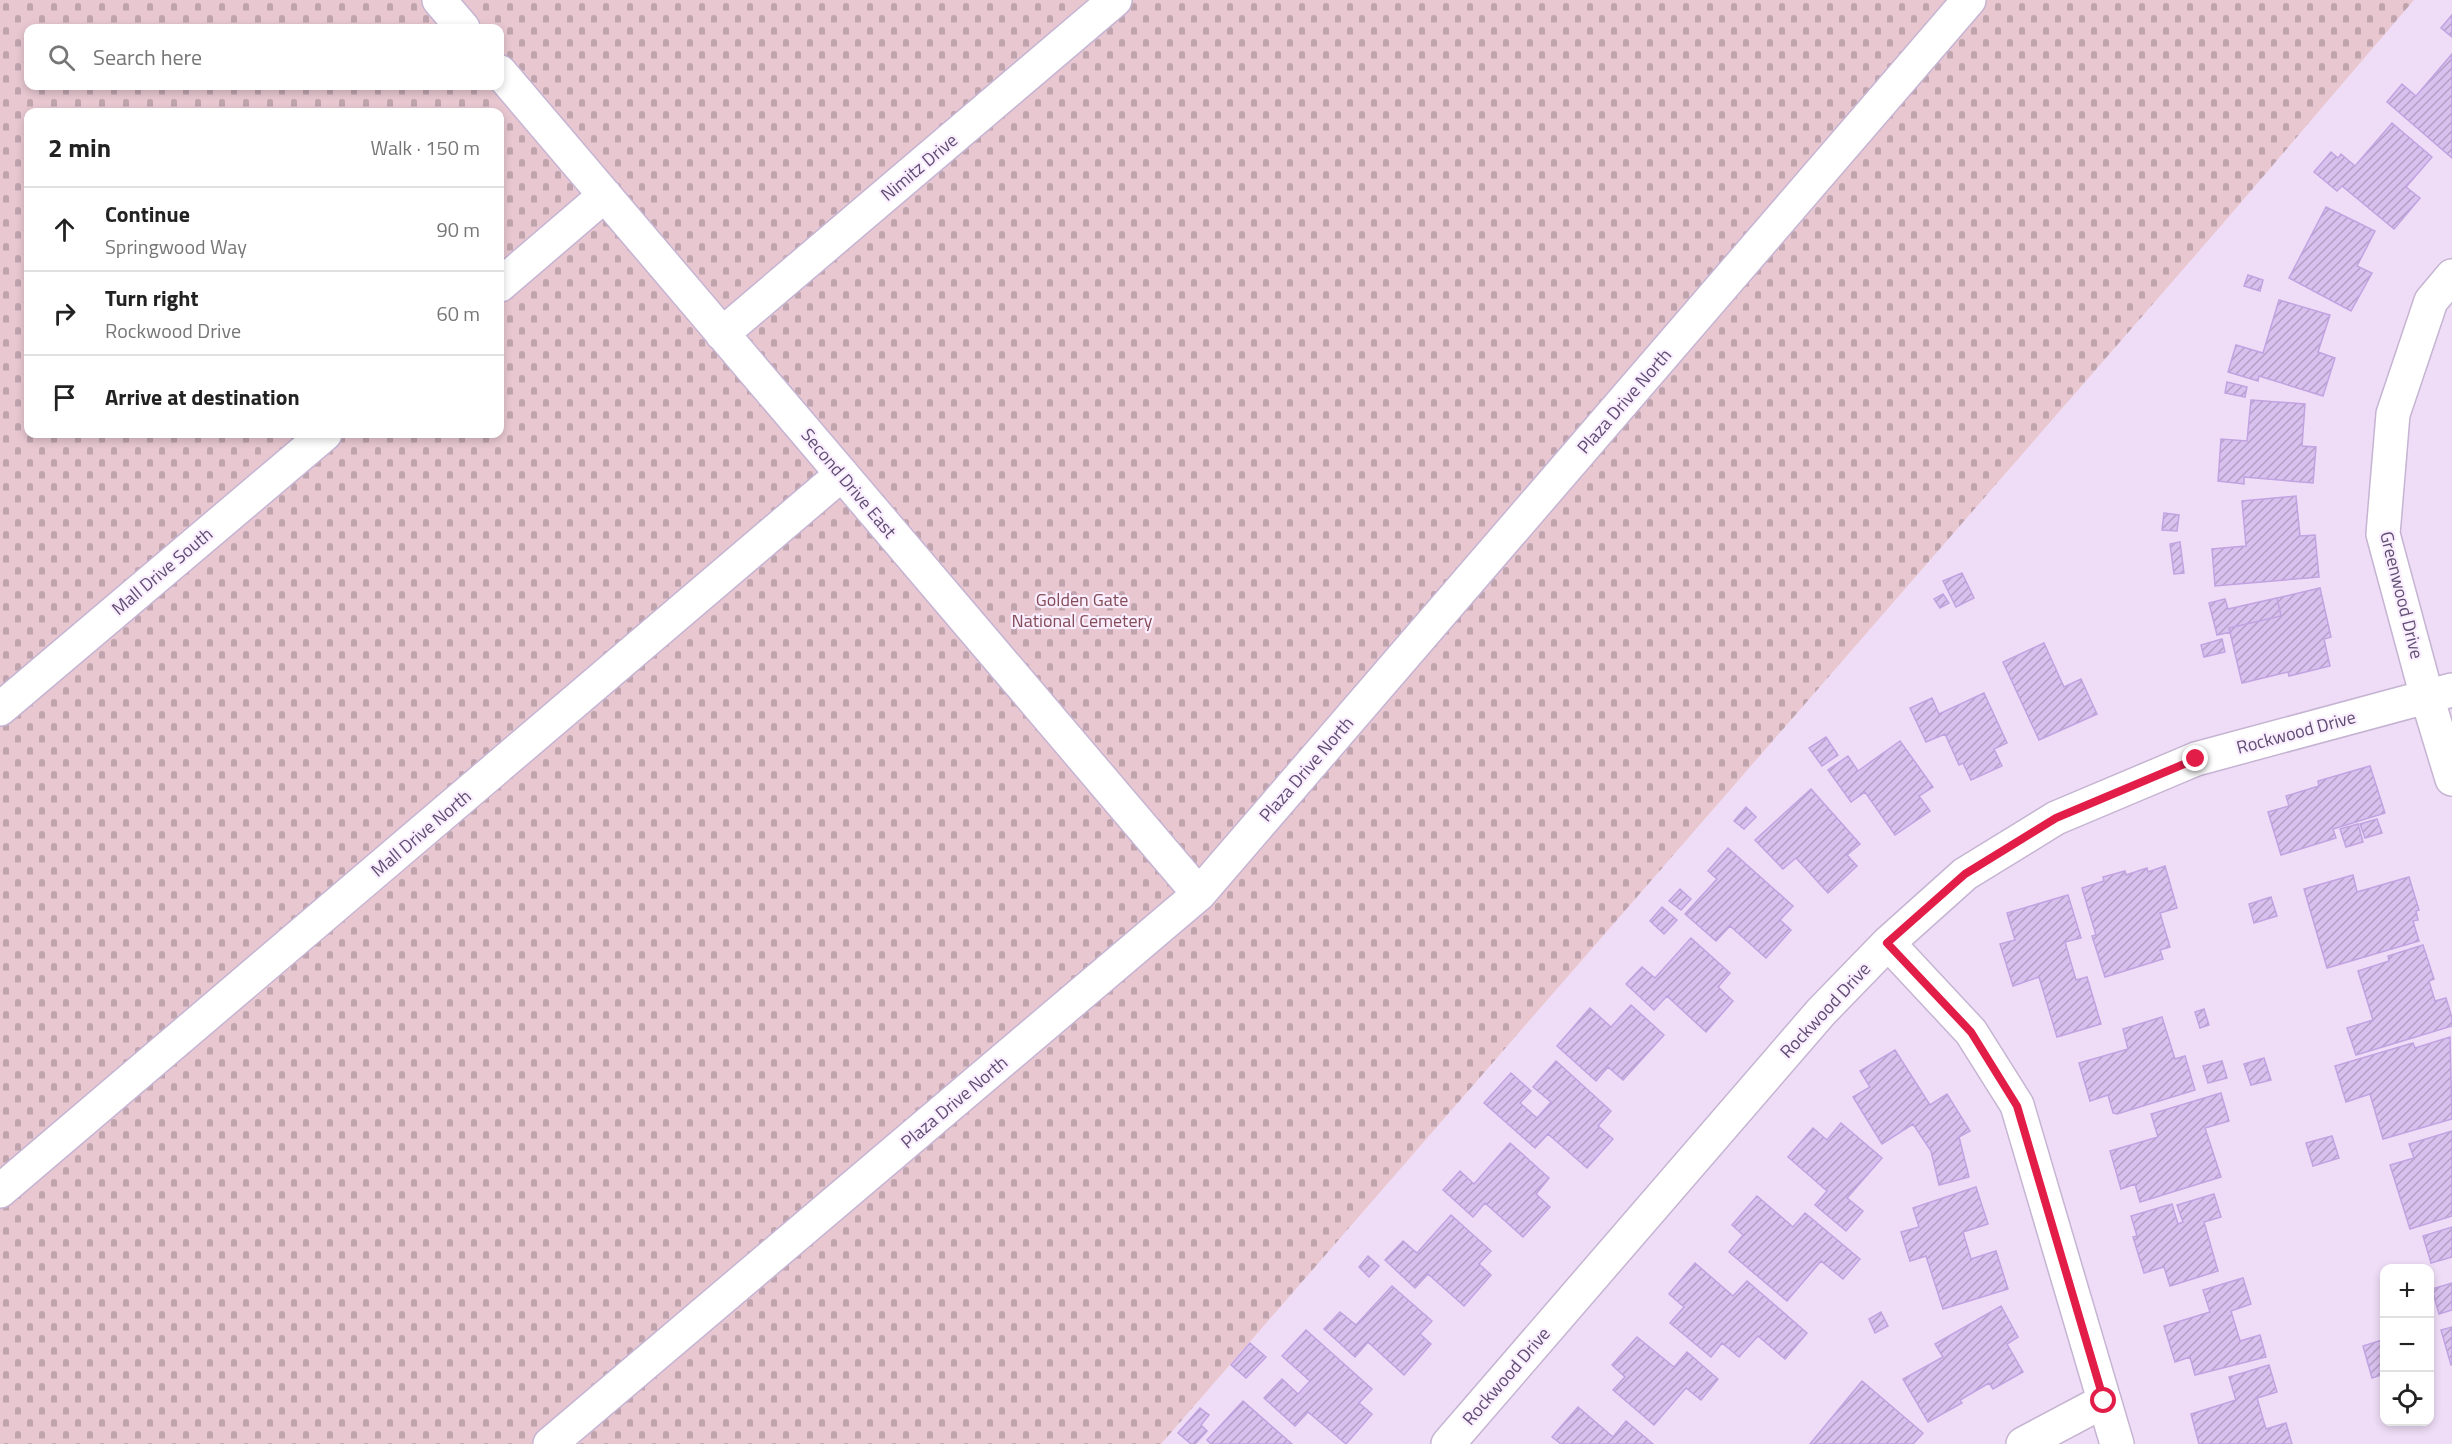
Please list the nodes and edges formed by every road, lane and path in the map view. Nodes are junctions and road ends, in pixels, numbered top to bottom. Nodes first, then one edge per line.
1 (439, 0) edge
2 (1115, 0) edge
3 (1969, 0) edge
4 (460, 24) edge
5 (504, 77) edge
6 (605, 195) junction
7 (2452, 276) edge
8 (504, 282) edge
9 (723, 334) junction
10 (320, 438) edge
11 (842, 474) junction
12 (2440, 693) edge
13 (0, 709) edge
14 (2452, 779) edge
15 (1199, 894) junction
16 (1887, 943) junction
17 (0, 1191) edge
18 (2104, 1401) junction
19 (550, 1444) edge
20 (1448, 1444) edge
21 (2023, 1444) edge
22 (2117, 1444) edge

1 - 4 street
2 - 9 street, Nimitz Drive
3 - 15 street, Plaza Drive North
5 - 6 street, Second Drive East
6 - 8 street
6 - 9 street, Second Drive East
7 - 12 street, Greenwood Drive
9 - 11 street, Second Drive East
10 - 13 street, Mall Drive South
11 - 15 street, Second Drive East
11 - 17 street, Mall Drive North
12 - 14 street, Greenwood Drive
12 - 16 street, Rockwood Drive
15 - 19 street, Plaza Drive North
16 - 18 street
16 - 20 street, Rockwood Drive
18 - 21 street
18 - 22 street

